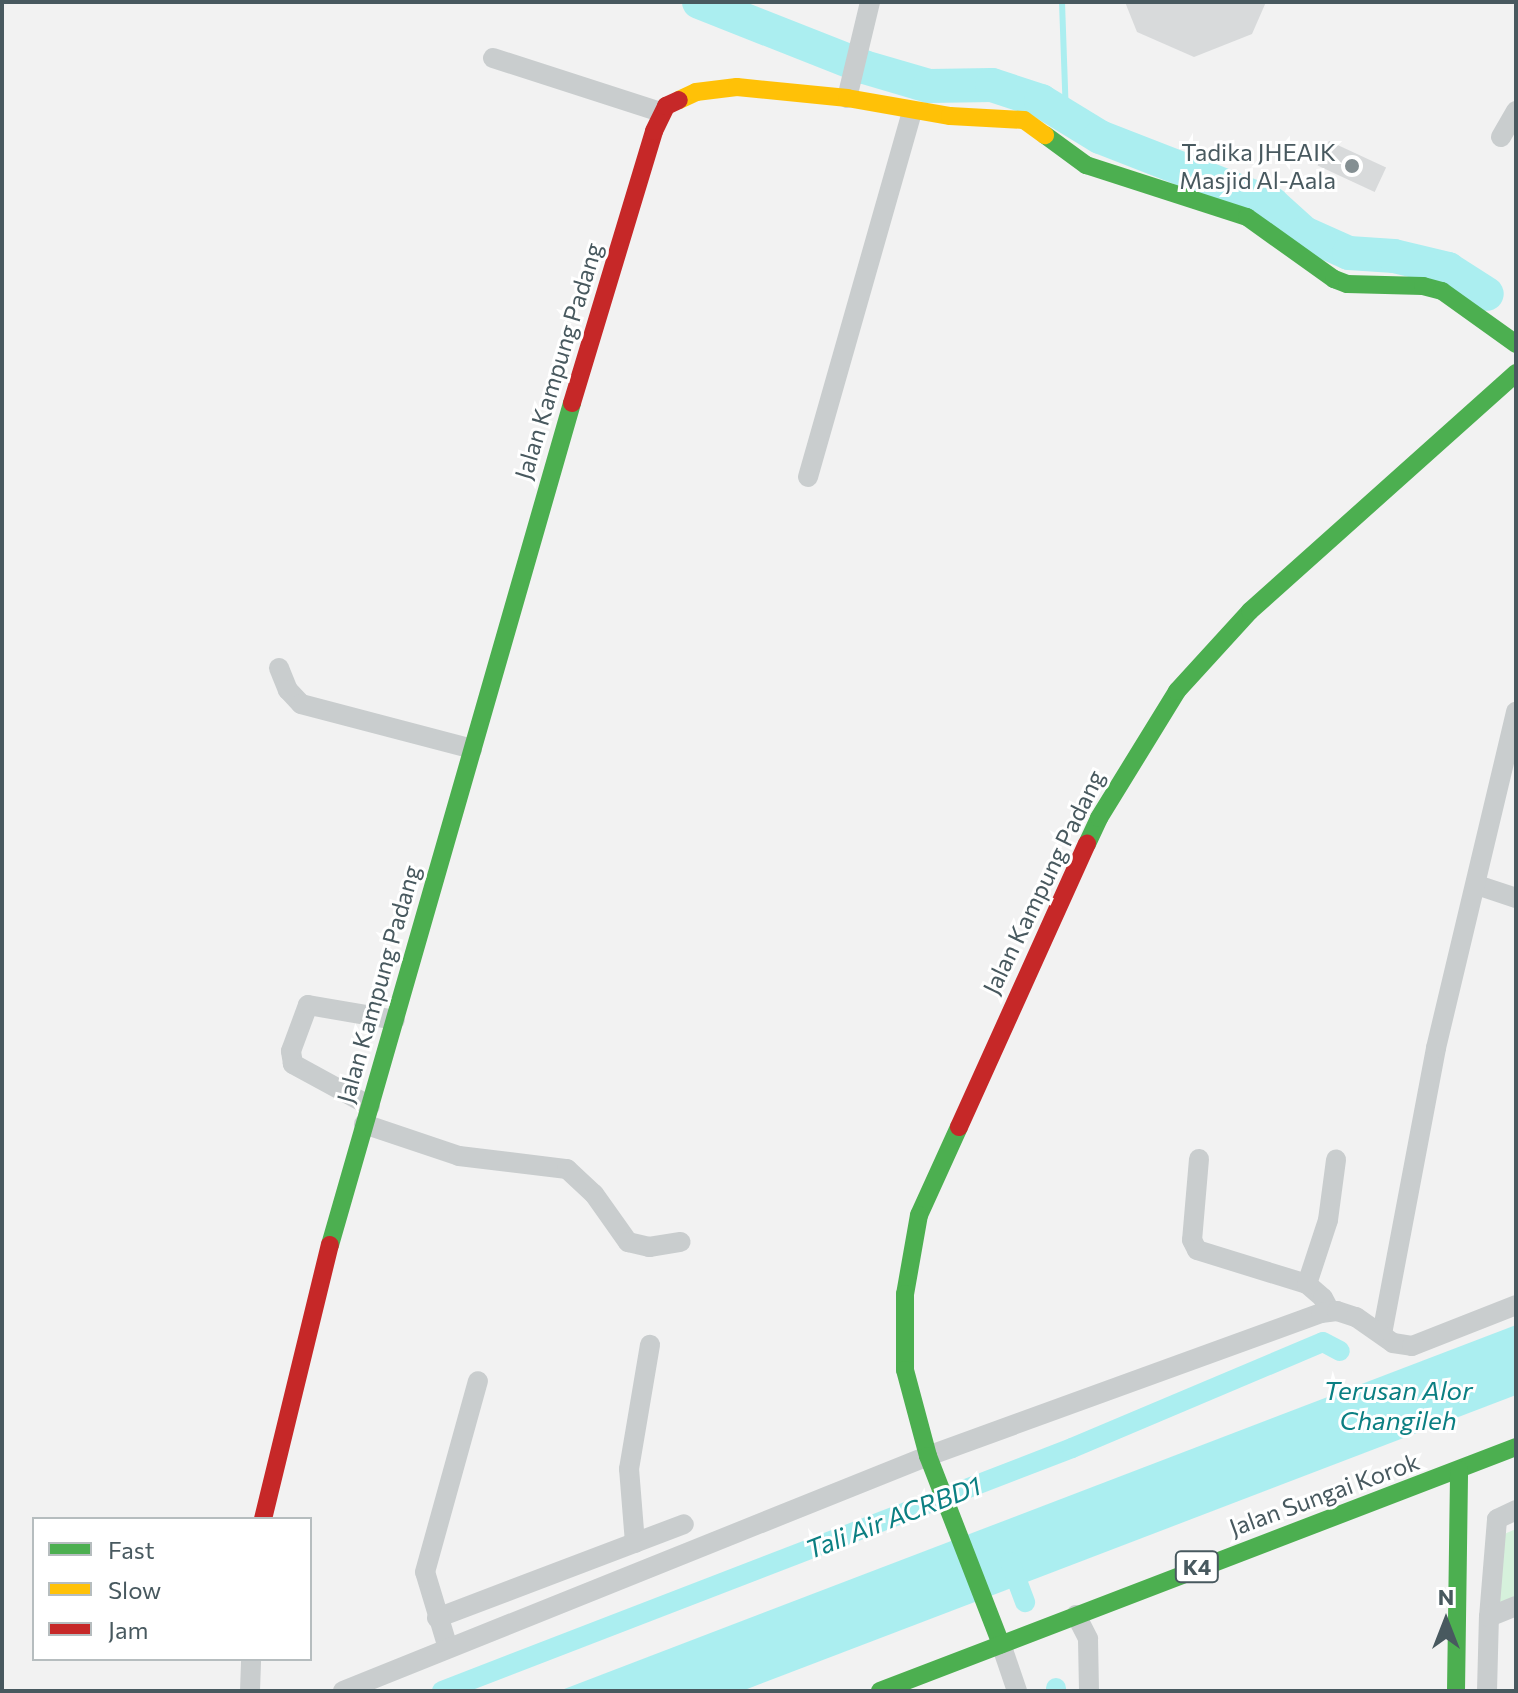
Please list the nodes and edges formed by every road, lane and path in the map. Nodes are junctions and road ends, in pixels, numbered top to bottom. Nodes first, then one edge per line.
1 (870, 2) edge
2 (493, 58) dead end
3 (848, 92) junction
4 (912, 111) junction
5 (1516, 111) edge
6 (660, 112) junction
7 (1501, 137) dead end
8 (1516, 344) edge
9 (1516, 373) edge
10 (808, 477) dead end
11 (279, 668) dead end
12 (1516, 711) edge
13 (472, 749) junction
14 (1477, 885) junction
15 (1516, 898) edge
16 (395, 1020) junction
17 (367, 1115) junction
18 (1199, 1159) dead end
19 (1336, 1160) dead end
20 (681, 1242) dead end
21 (1307, 1284) junction
22 (1516, 1305) edge
23 (1330, 1311) junction
24 (1382, 1334) junction
25 (650, 1345) dead end
26 (478, 1381) dead end
27 (1516, 1447) edge
28 (932, 1465) junction
29 (1459, 1470) junction
30 (1516, 1510) edge
31 (263, 1517) edge
32 (684, 1524) dead end
33 (635, 1543) junction
34 (1516, 1606) edge
35 (1076, 1615) junction
36 (1489, 1617) junction
37 (437, 1618) junction
38 (1001, 1644) junction
39 (448, 1648) junction
40 (251, 1661) edge
41 (250, 1691) edge
42 (343, 1691) edge
43 (880, 1691) edge
44 (1017, 1691) edge
45 (1089, 1691) edge
46 (1456, 1691) edge
47 (1487, 1691) edge

1 - 3 street
2 - 6 street
3 - 4 street
3 - 6 street
4 - 8 street
4 - 10 street
5 - 7 street
6 - 13 street, Jalan Kampung Padang
9 - 28 street, Jalan Kampung Padang
11 - 13 street
12 - 14 street
13 - 16 street, Jalan Kampung Padang
14 - 15 street
14 - 24 street
16 - 17 street, Jalan Kampung Padang
16 - 17 street
17 - 20 street
17 - 31 street, Jalan Kampung Padang
18 - 21 street
19 - 21 street
21 - 23 street
22 - 24 street
23 - 24 street
23 - 28 street
25 - 33 street
26 - 37 street
27 - 29 street, Jalan Sungai Korok / K4
28 - 38 street, Jalan Kampung Padang
28 - 39 street
29 - 35 street, Jalan Sungai Korok / K4
29 - 46 street
30 - 36 street
32 - 33 street
33 - 37 street
34 - 36 street
35 - 38 street, Jalan Sungai Korok / K4
35 - 45 street
36 - 47 street
37 - 39 street
38 - 43 street, Jalan Sungai Korok / K4
38 - 44 street
39 - 42 street
40 - 41 street

